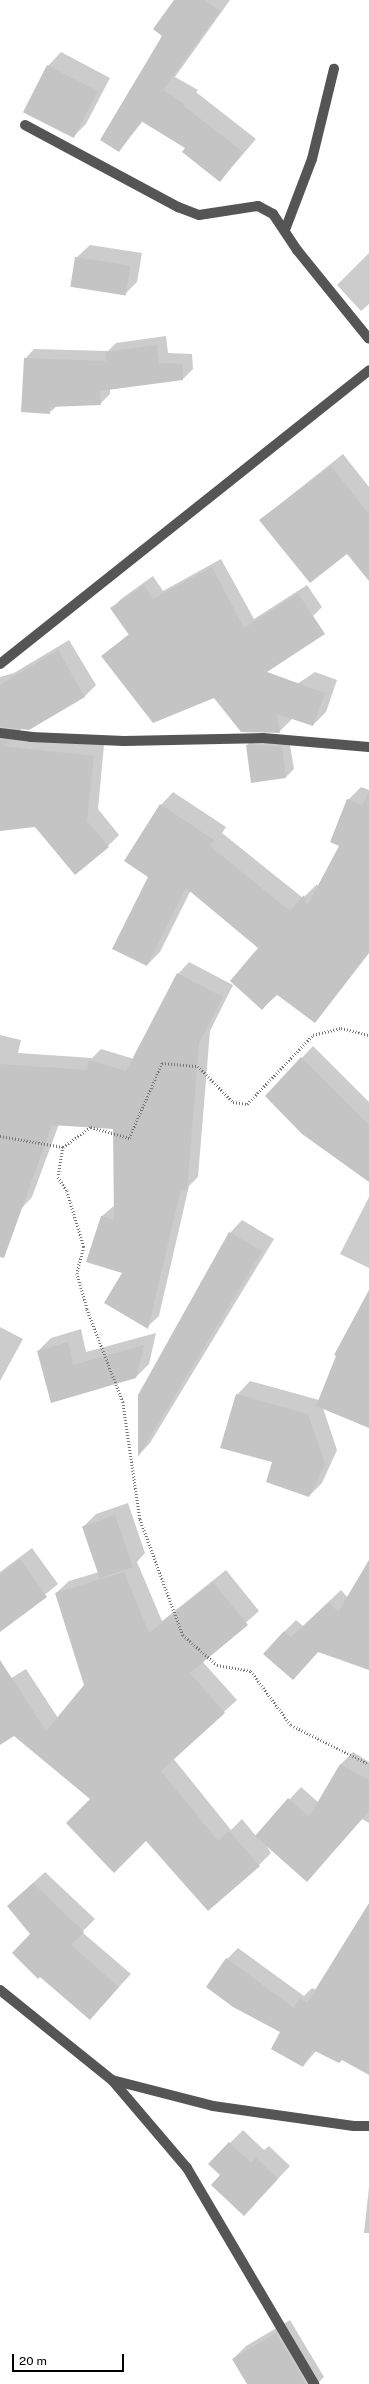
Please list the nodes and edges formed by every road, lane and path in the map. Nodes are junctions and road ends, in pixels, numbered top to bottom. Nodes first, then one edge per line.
1 (334, 69) dead end
2 (25, 125) dead end
3 (285, 230) junction
4 (369, 339) edge
5 (369, 370) edge
6 (0, 664) edge
7 (0, 733) edge
8 (369, 747) edge
9 (369, 1035) edge
10 (0, 1136) edge
11 (63, 1147) junction
12 (369, 1764) edge
13 (0, 1990) edge
14 (112, 2080) junction
15 (369, 2126) edge
16 (314, 2384) edge

1 - 3 street
2 - 3 street
3 - 4 street
5 - 6 street
7 - 8 street
9 - 11 path
10 - 11 path
11 - 12 path
13 - 14 street
14 - 15 street
14 - 16 street

